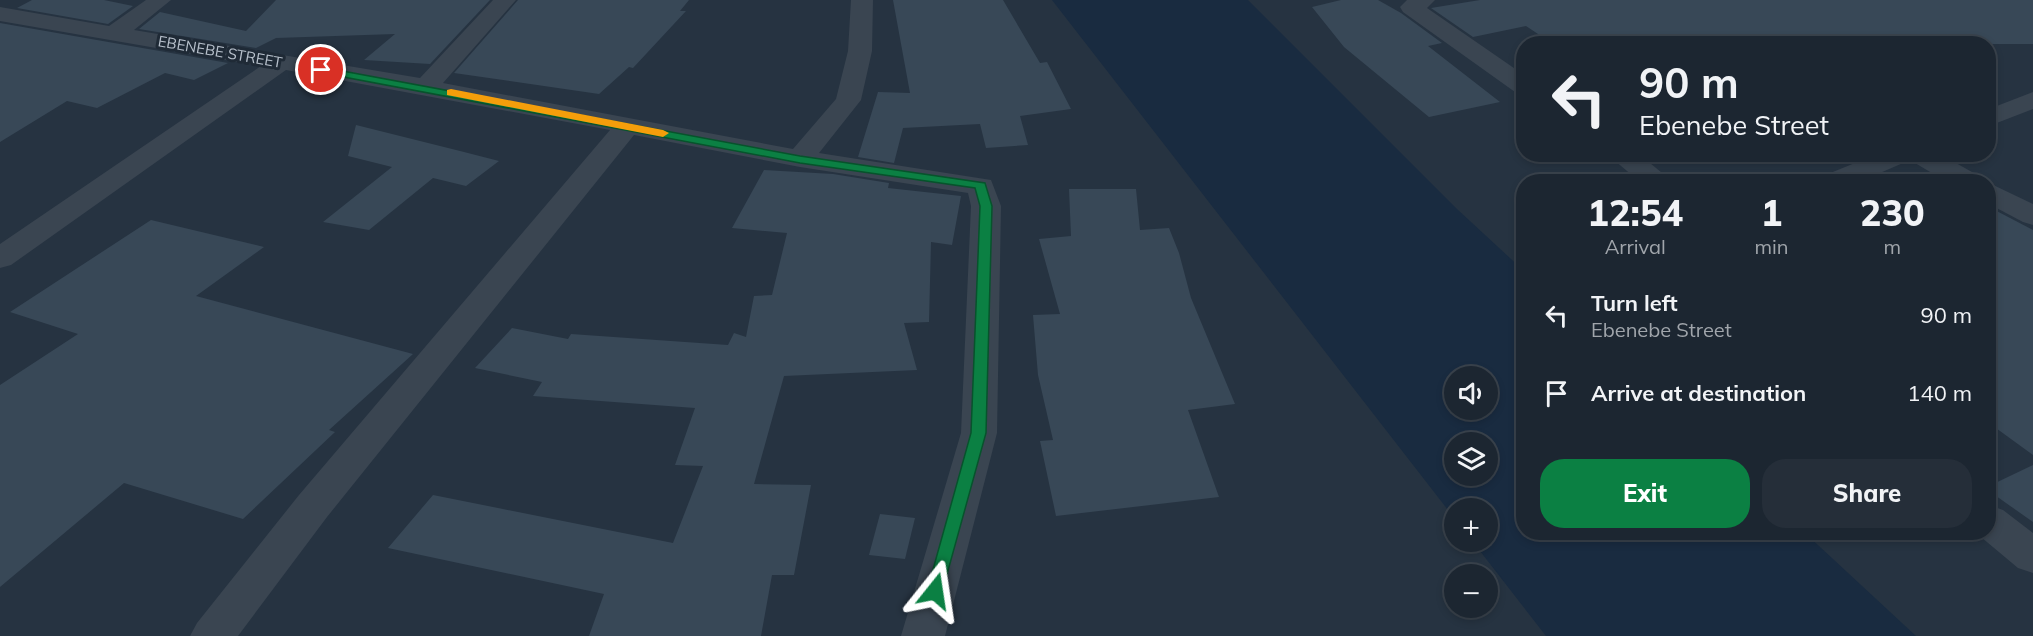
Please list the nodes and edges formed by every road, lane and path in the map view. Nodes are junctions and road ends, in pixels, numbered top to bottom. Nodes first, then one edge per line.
1 (160, 0) edge
2 (505, 0) edge
3 (862, 0) edge
4 (1424, 0) edge
5 (0, 14) edge
6 (113, 34) junction
7 (281, 63) junction
8 (1516, 81) edge
9 (426, 87) junction
10 (2033, 100) edge
11 (1996, 115) edge
12 (627, 128) junction
13 (800, 159) junction
14 (1631, 162) edge
15 (1882, 162) edge
16 (1933, 162) edge
17 (1648, 174) edge
18 (1853, 174) edge
19 (1955, 174) edge
20 (1996, 196) edge
21 (2033, 216) edge
22 (0, 258) edge
23 (1996, 527) edge
24 (2033, 556) edge
25 (212, 636) edge
26 (923, 636) edge

1 - 6 street
2 - 9 street
3 - 13 street
4 - 8 street
5 - 6 street, EBENEBE STREET
6 - 7 street, EBENEBE STREET
7 - 9 street, EBENEBE STREET
7 - 22 street
9 - 12 street, EBENEBE STREET
10 - 11 street
12 - 13 street, EBENEBE STREET
12 - 25 street
13 - 26 street, EBENEBE STREET
14 - 17 street
15 - 18 street
16 - 19 street
20 - 21 street
23 - 24 street

